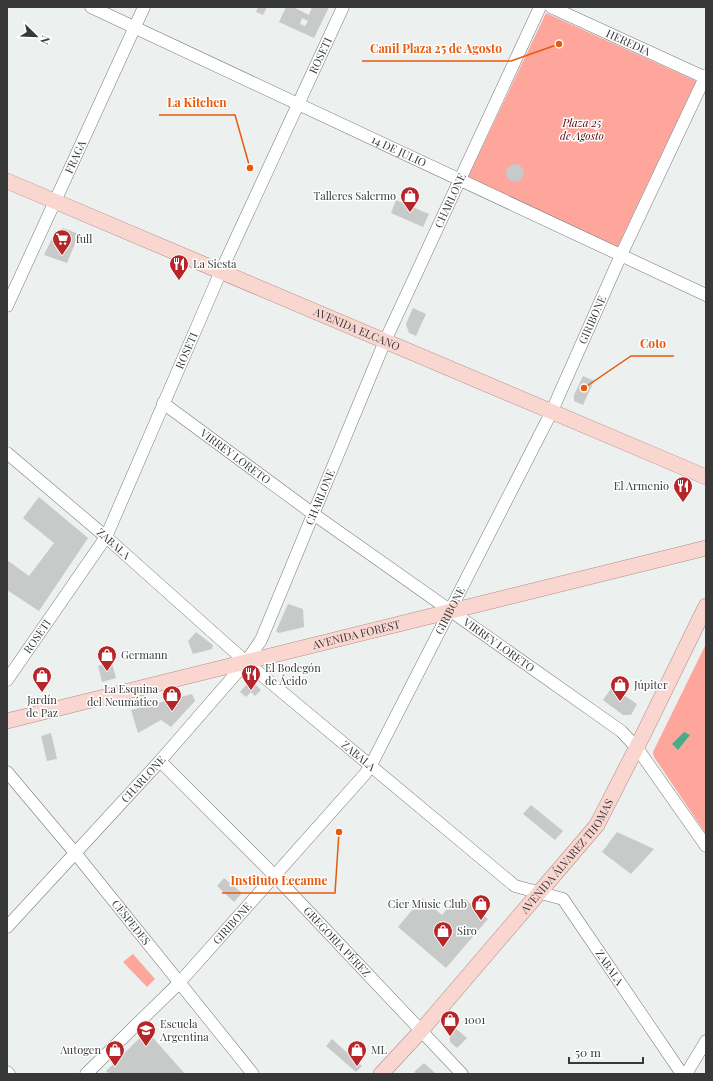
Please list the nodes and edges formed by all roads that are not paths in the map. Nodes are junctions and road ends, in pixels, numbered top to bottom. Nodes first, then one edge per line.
1 (91, 7) edge
2 (144, 7) edge
3 (343, 7) edge
4 (540, 7) edge
5 (550, 7) edge
6 (134, 26) junction
7 (706, 77) edge
8 (298, 103) junction
9 (460, 179) junction
10 (7, 181) edge
11 (56, 201) junction
12 (621, 255) junction
13 (221, 271) junction
14 (706, 295) edge
15 (7, 306) edge
16 (385, 341) junction
17 (163, 403) junction
18 (551, 413) junction
19 (7, 453) edge
20 (706, 477) edge
21 (312, 513) junction
22 (106, 537) junction
23 (706, 548) edge
24 (706, 606) edge
25 (451, 611) junction
26 (246, 662) junction
27 (7, 680) edge
28 (7, 721) edge
29 (637, 748) junction
30 (160, 761) junction
31 (371, 765) junction
32 (7, 772) edge
33 (706, 846) edge
34 (76, 854) junction
35 (274, 875) junction
36 (539, 891) junction
37 (7, 928) edge
38 (179, 983) junction
39 (420, 1032) junction
40 (706, 1041) edge
41 (7, 1072) edge
42 (9, 1074) edge
43 (86, 1074) edge
44 (253, 1074) edge
45 (381, 1074) edge
46 (462, 1074) edge
47 (682, 1074) edge
48 (686, 1074) edge

1 - 6 street, 14 DE JULIO
2 - 6 street, FRAGA
3 - 8 street, ROSETI
4 - 9 street, CHARLONE
5 - 7 street, HEREDIA
6 - 8 street, 14 DE JULIO
6 - 11 street, FRAGA
7 - 12 street, GIRIBONE
8 - 9 street, 14 DE JULIO
8 - 13 street, ROSETI
9 - 12 street, 14 DE JULIO
9 - 16 street, CHARLONE
10 - 11 main road, AVENIDA ELCANO
11 - 13 main road, AVENIDA ELCANO
11 - 15 street, FRAGA
12 - 14 street, 14 DE JULIO
12 - 18 street, GIRIBONE
13 - 16 main road, AVENIDA ELCANO
13 - 17 street, ROSETI
16 - 18 main road, AVENIDA ELCANO
16 - 21 street, CHARLONE
17 - 21 street, VIRREY LORETO
17 - 22 street, ROSETI
18 - 20 main road, AVENIDA ELCANO
18 - 25 street, GIRIBONE
19 - 22 street, ZABALA
21 - 25 street, VIRREY LORETO
21 - 26 street, CHARLONE
22 - 26 street, ZABALA
22 - 27 street, ROSETI
23 - 25 main road, AVENIDA FOREST
24 - 29 main road, AVENIDA ÁLVAREZ THOMAS
25 - 26 main road, AVENIDA FOREST
25 - 29 street, VIRREY LORETO
25 - 31 street, GIRIBONE
26 - 28 main road, AVENIDA FOREST
26 - 30 street, CHARLONE
26 - 31 street, ZABALA
29 - 33 street, VIRREY LORETO
29 - 36 main road, AVENIDA ÁLVAREZ THOMAS
30 - 34 street, CHARLONE
30 - 35 street, GREGORIA PÉREZ
31 - 35 street, GIRIBONE
31 - 36 street, ZABALA
32 - 34 street, CÉSPEDES
34 - 37 street, CHARLONE
34 - 38 street, CÉSPEDES
35 - 38 street, GIRIBONE
35 - 39 street, GREGORIA PÉREZ
36 - 39 main road, AVENIDA ÁLVAREZ THOMAS
36 - 47 street, ZABALA
38 - 43 street, GIRIBONE
38 - 44 street, CÉSPEDES
39 - 45 main road, AVENIDA ÁLVAREZ THOMAS
39 - 46 street, GREGORIA PÉREZ
40 - 48 street
41 - 42 street

